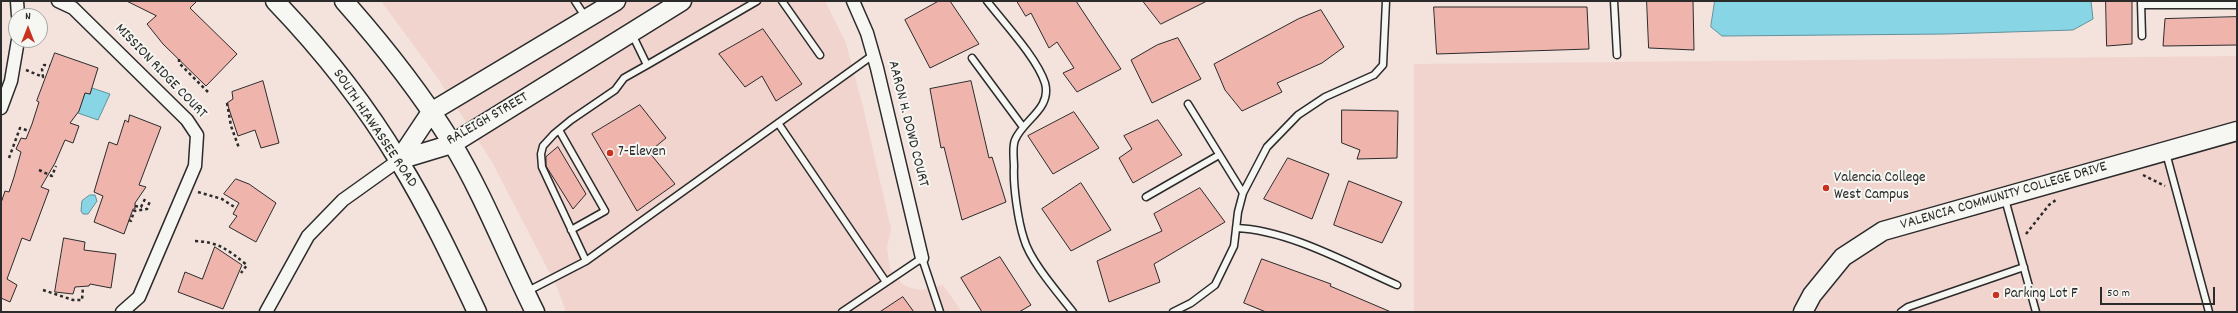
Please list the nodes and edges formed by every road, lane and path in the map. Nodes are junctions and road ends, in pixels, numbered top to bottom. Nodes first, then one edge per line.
1 (58, 1) edge
2 (275, 1) edge
3 (344, 1) edge
4 (575, 1) edge
5 (616, 1) edge
6 (682, 1) edge
7 (756, 1) edge
8 (782, 1) edge
9 (853, 1) edge
10 (987, 1) edge
11 (1386, 1) edge
12 (1614, 1) edge
13 (2141, 3) edge
14 (2212, 3) edge
15 (2237, 5) edge
16 (586, 19) junction
17 (632, 32) junction
18 (2142, 36) dead end
19 (17, 48) edge
20 (820, 55) dead end
21 (873, 55) junction
22 (1617, 55) dead end
23 (972, 58) dead end
24 (179, 60) dead end
25 (647, 65) junction
26 (50, 66) dead end
27 (25, 70) dead end
28 (209, 93) dead end
29 (227, 103) dead end
30 (1188, 104) dead end
31 (1, 108) edge
32 (431, 112) junction
33 (778, 123) junction
34 (1023, 127) junction
35 (559, 130) junction
36 (29, 131) dead end
37 (2237, 131) edge
38 (452, 144) junction
39 (239, 148) dead end
40 (2165, 152) junction
41 (1219, 155) junction
42 (9, 158) dead end
43 (399, 160) junction
44 (56, 166) dead end
45 (39, 170) dead end
46 (2140, 174) dead end
47 (186, 187) junction
48 (1243, 193) junction
49 (2178, 195) junction
50 (2061, 196) dead end
51 (1146, 197) dead end
52 (2005, 197) junction
53 (145, 199) dead end
54 (150, 201) dead end
55 (135, 206) dead end
56 (236, 208) dead end
57 (129, 220) dead end
58 (1236, 228) junction
59 (571, 230) junction
60 (2026, 234) dead end
61 (195, 241) dead end
62 (922, 258) junction
63 (586, 261) junction
64 (2024, 267) junction
65 (241, 273) dead end
66 (886, 282) junction
67 (1397, 285) dead end
68 (83, 287) dead end
69 (43, 290) dead end
70 (525, 292) junction
71 (122, 312) edge
72 (266, 312) edge
73 (477, 312) edge
74 (535, 312) edge
75 (842, 312) edge
76 (940, 312) edge
77 (1073, 312) edge
78 (1173, 312) edge
79 (1803, 312) edge
80 (1901, 312) edge
81 (2036, 312) edge
82 (2209, 312) edge

1 - 47 street, MISSION RIDGE COURT
2 - 43 street, SOUTH HIAWASSEE ROAD
3 - 32 street
4 - 16 lane
5 - 16 street
6 - 17 street, RALEIGH STREET
7 - 25 lane
8 - 20 lane
9 - 21 street, AARON H. DOWD COURT
10 - 34 lane
11 - 48 lane
12 - 22 lane
13 - 14 lane
13 - 18 lane
14 - 15 lane
16 - 32 street
17 - 25 lane
17 - 38 street, RALEIGH STREET
19 - 31 street
21 - 33 lane
21 - 62 street, AARON H. DOWD COURT
23 - 34 lane
24 - 28 path
25 - 35 lane
26 - 27 path
29 - 39 path
30 - 41 lane
32 - 38 street
32 - 43 street
33 - 63 lane
33 - 66 lane
34 - 77 lane
35 - 59 lane
35 - 59 lane
36 - 42 path
37 - 40 street, VALENCIA COMMUNITY COLLEGE DRIVE
38 - 43 street, RALEIGH STREET
38 - 70 street
40 - 49 lane
40 - 52 street, VALENCIA COMMUNITY COLLEGE DRIVE
41 - 48 lane
41 - 51 lane
43 - 72 street
43 - 73 street, SOUTH HIAWASSEE ROAD
44 - 45 path
46 - 49 path
47 - 56 path
47 - 71 street, MISSION RIDGE COURT
48 - 58 lane
49 - 82 lane
50 - 60 path
52 - 64 lane
52 - 79 street, VALENCIA COMMUNITY COLLEGE DRIVE
53 - 55 path
54 - 57 path
58 - 67 lane
58 - 78 lane
59 - 63 lane
61 - 65 path
62 - 66 lane
62 - 76 lane
63 - 70 lane
64 - 80 lane
64 - 81 lane
66 - 75 lane
68 - 69 path
70 - 74 street

